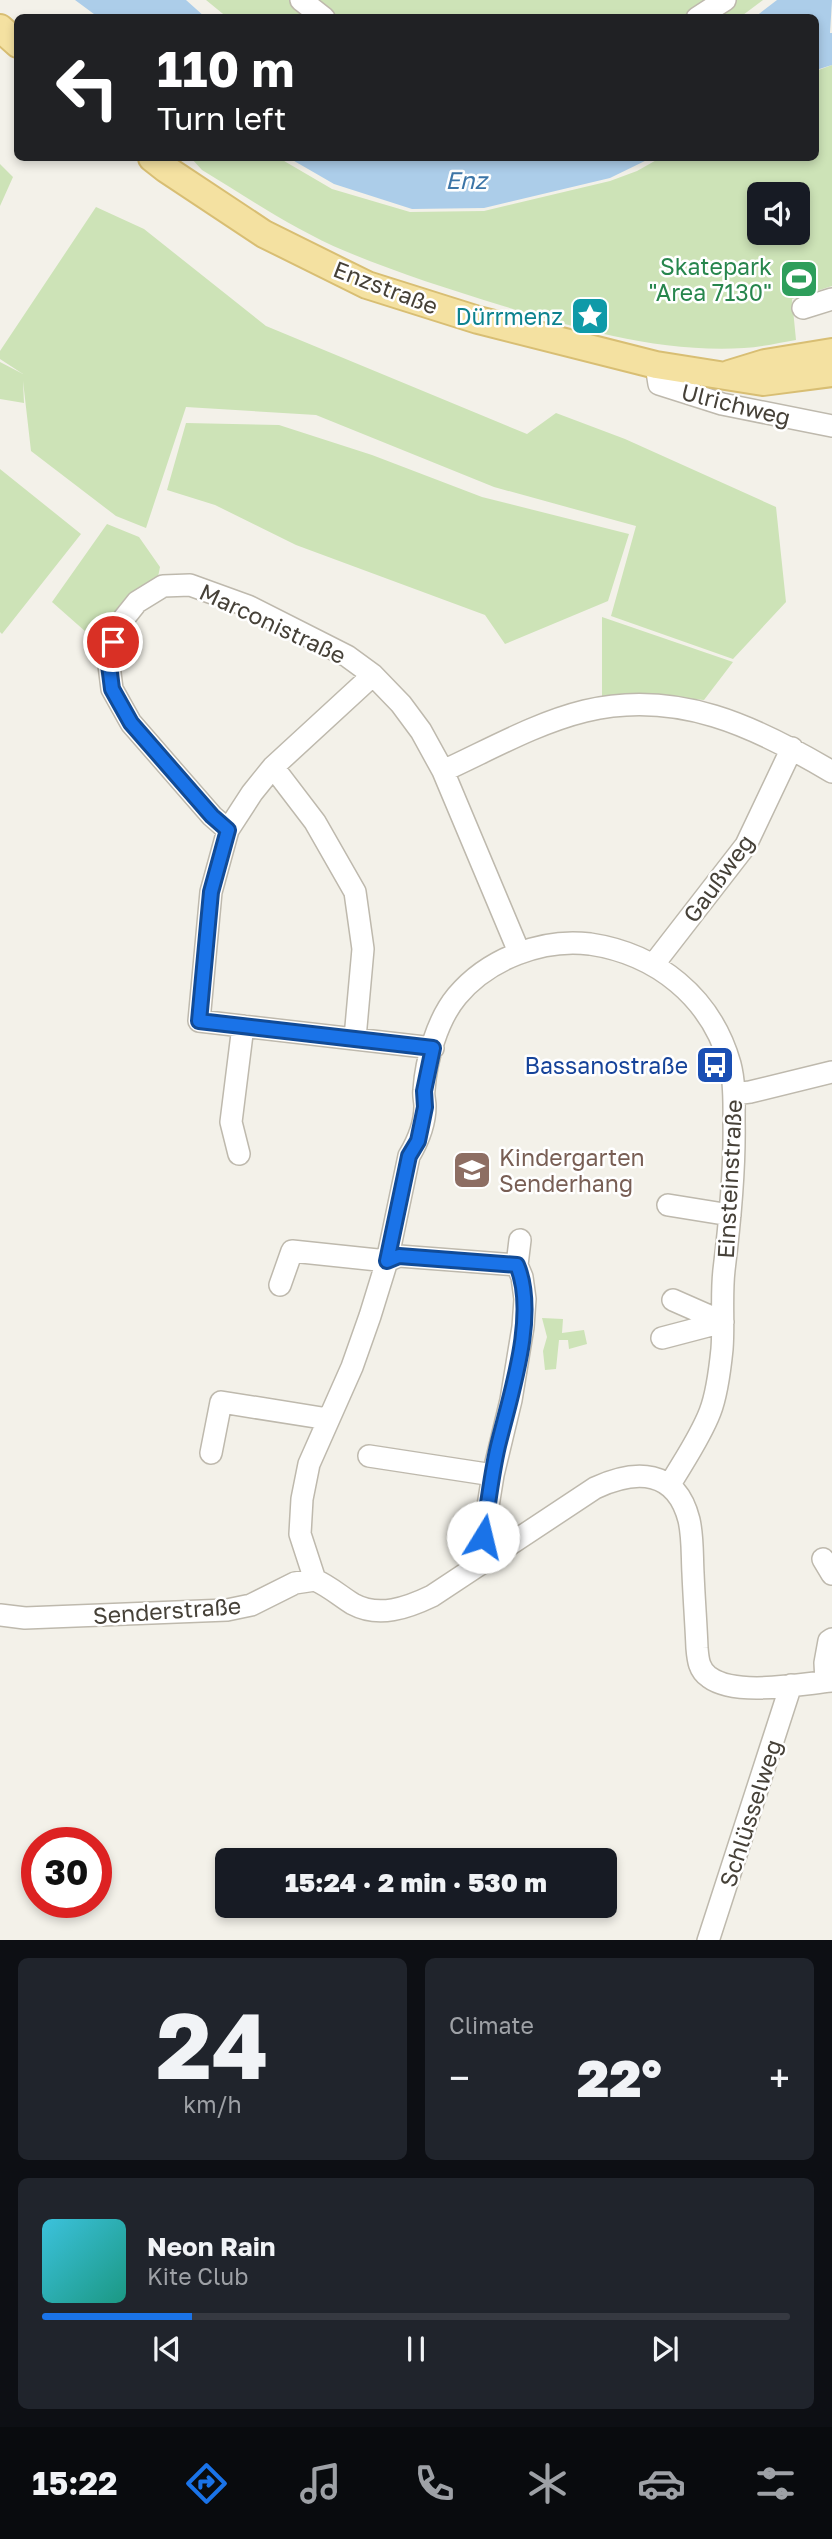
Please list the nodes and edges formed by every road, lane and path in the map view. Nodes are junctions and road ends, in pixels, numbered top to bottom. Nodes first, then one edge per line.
1 (301, 0) edge
2 (725, 0) edge
3 (319, 14) edge
4 (703, 14) edge
5 (0, 28) edge
6 (14, 40) edge
7 (156, 161) edge
8 (832, 299) edge
9 (803, 308) dead end
10 (832, 352) edge
11 (656, 365) junction
12 (832, 373) edge
13 (727, 375) junction
14 (832, 426) edge
15 (373, 675) junction
16 (792, 748) junction
17 (273, 766) junction
18 (443, 771) junction
19 (832, 772) edge
20 (228, 830) junction
21 (519, 952) junction
22 (653, 965) junction
23 (243, 1026) junction
24 (355, 1038) junction
25 (433, 1048) junction
26 (832, 1072) edge
27 (734, 1094) junction
28 (239, 1154) dead end
29 (668, 1205) dead end
30 (730, 1215) junction
31 (520, 1240) dead end
32 (387, 1261) junction
33 (517, 1265) junction
34 (280, 1285) dead end
35 (673, 1300) dead end
36 (723, 1322) junction
37 (662, 1338) dead end
38 (328, 1419) junction
39 (211, 1453) dead end
40 (369, 1456) dead end
41 (493, 1475) junction
42 (668, 1486) junction
43 (495, 1553) junction
44 (316, 1580) junction
45 (0, 1615) edge
46 (832, 1639) edge
47 (829, 1681) edge
48 (791, 1685) junction
49 (708, 1940) edge

1 - 3 street
2 - 4 street
5 - 6 main road
7 - 11 main road, Enzstraße
8 - 9 street
10 - 13 main road, Enzstraße
11 - 13 main road, Enzstraße
11 - 14 street, Ulrichweg
12 - 13 main road, Enzstraße
15 - 17 street
15 - 18 street, Marconistraße
15 - 20 street, Marconistraße
16 - 18 street
16 - 19 street
16 - 22 street, Gaußweg
17 - 20 street
17 - 24 street
18 - 21 street, Marconistraße
20 - 23 street
21 - 22 street, Einsteinstraße
21 - 25 street, Einsteinstraße
22 - 27 street, Einsteinstraße
23 - 24 street
23 - 28 street
24 - 25 street
25 - 32 street, Einsteinstraße
26 - 27 street
27 - 30 street, Einsteinstraße
29 - 30 street
30 - 36 street, Einsteinstraße
31 - 33 street
32 - 33 street
32 - 34 street
32 - 38 street, Einsteinstraße
33 - 41 street
35 - 36 street
36 - 37 street
36 - 42 street, Einsteinstraße
38 - 39 street
38 - 44 street, Einsteinstraße
40 - 41 street
41 - 43 street
42 - 43 street
42 - 48 street
43 - 44 street
44 - 45 street, Senderstraße
46 - 47 street
47 - 48 street
48 - 49 street, Schlüsselweg

